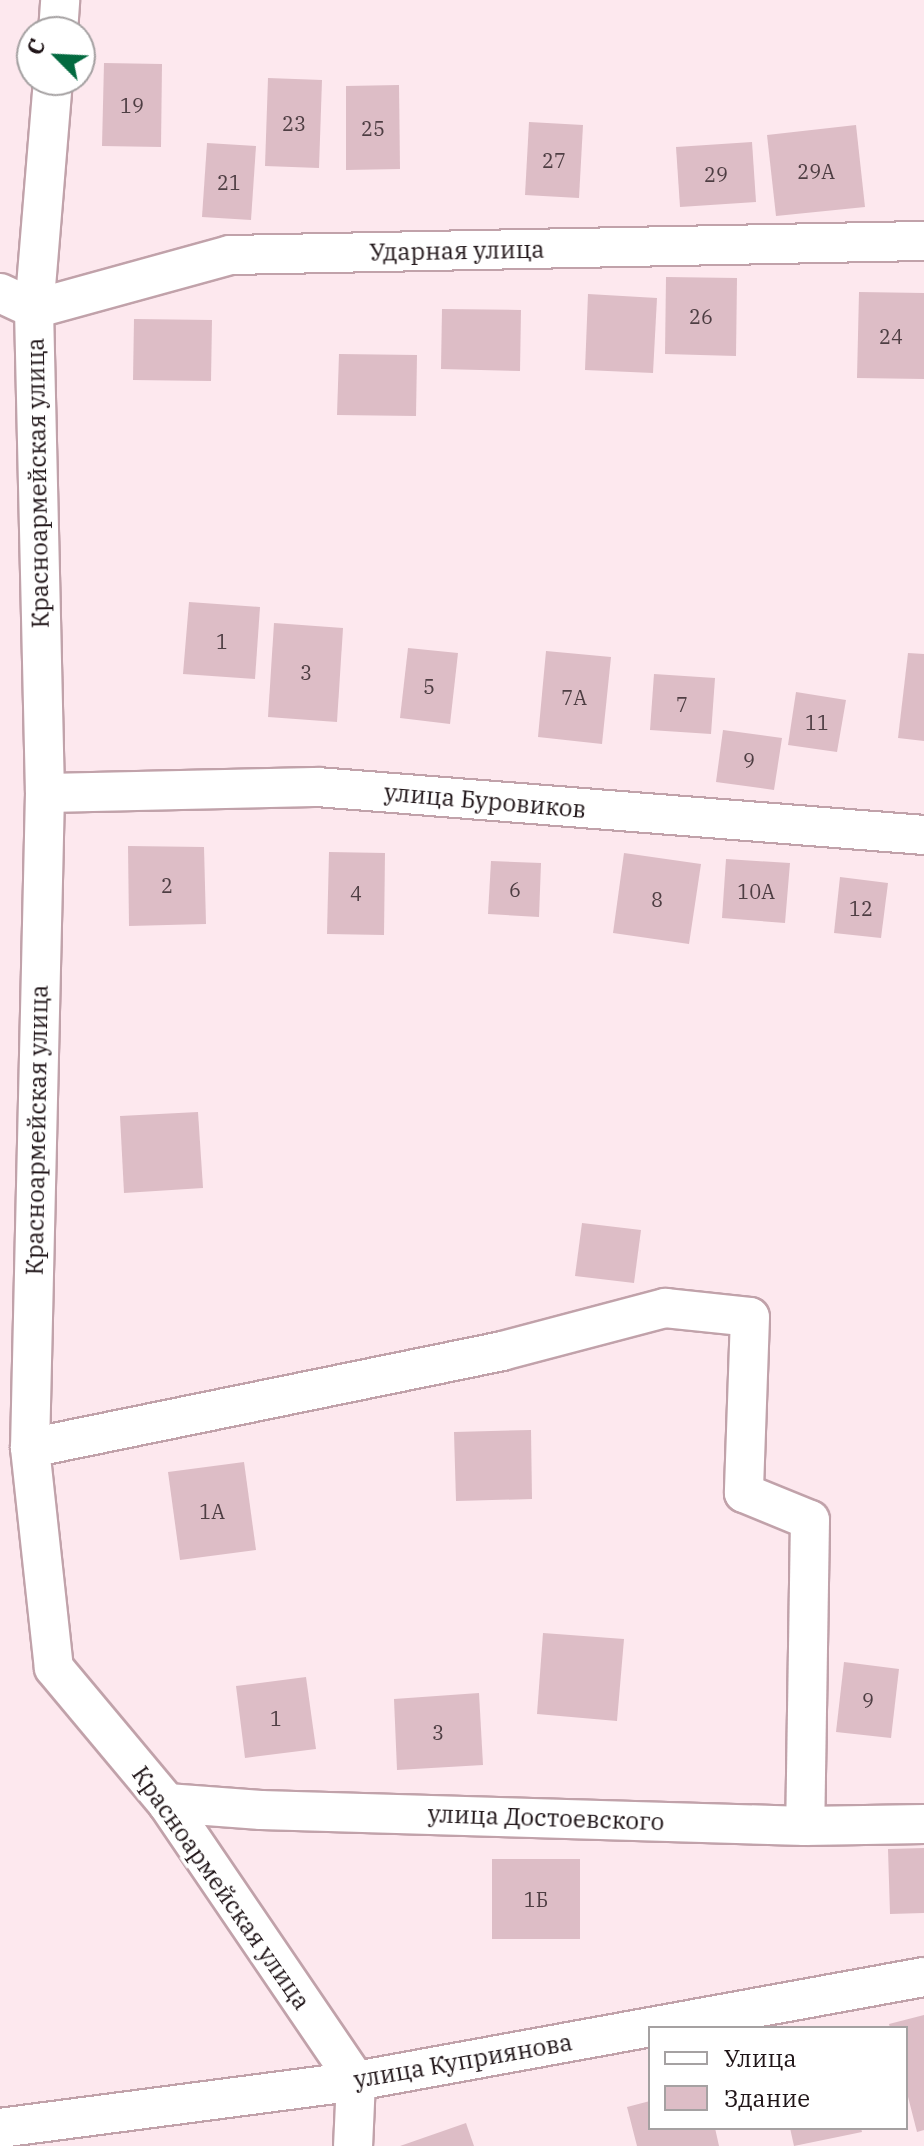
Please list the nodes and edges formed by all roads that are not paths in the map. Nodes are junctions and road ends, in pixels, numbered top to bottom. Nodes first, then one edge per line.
1 (52, 96) edge
2 (924, 241) edge
3 (0, 293) edge
4 (34, 309) junction
5 (45, 793) junction
6 (924, 835) edge
7 (30, 1448) junction
8 (167, 1803) junction
9 (924, 1824) edge
10 (805, 1826) junction
11 (924, 1977) edge
12 (656, 2026) edge
13 (648, 2028) edge
14 (356, 2081) junction
15 (0, 2128) edge
16 (353, 2146) edge

1 - 4 street, Красноармейская улица
2 - 4 street, Ударная улица
3 - 4 street
4 - 5 street, Красноармейская улица
5 - 6 street, улица Буровиков
5 - 7 street, Красноармейская улица
7 - 8 street, Красноармейская улица
7 - 10 street
8 - 10 street, улица Достоевского
8 - 14 street, Красноармейская улица
9 - 10 street, улица Достоевского
11 - 12 street, улица Куприянова
13 - 14 street, улица Куприянова
14 - 15 street, улица Куприянова
14 - 16 street

